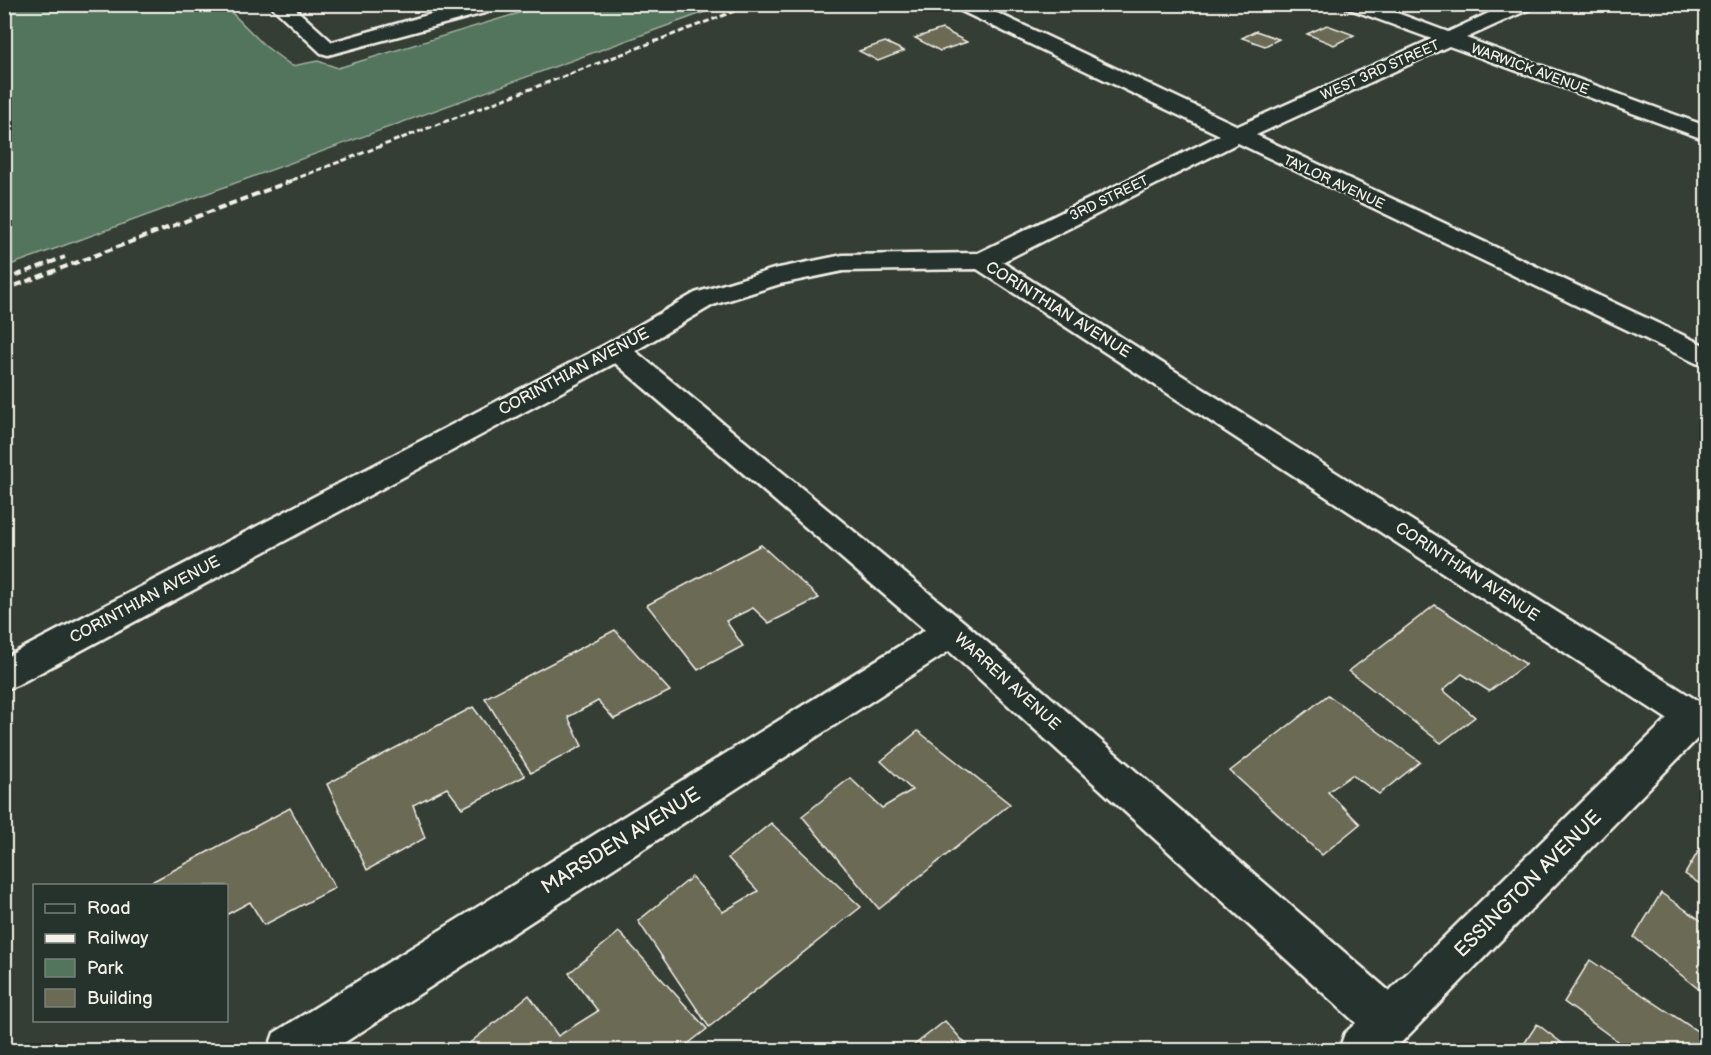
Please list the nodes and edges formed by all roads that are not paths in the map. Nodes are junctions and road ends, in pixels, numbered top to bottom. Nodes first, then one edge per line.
1 (278, 4) edge
2 (476, 4) edge
3 (962, 4) edge
4 (1354, 4) edge
5 (1525, 4) edge
6 (1449, 39) junction
7 (1707, 133) edge
8 (1236, 136) junction
9 (983, 261) junction
10 (617, 350) junction
11 (1707, 357) edge
12 (951, 632) junction
13 (4, 675) edge
14 (1700, 721) edge
15 (1376, 1036) edge
16 (291, 1050) edge

1 - 2 street
3 - 8 street, TAYLOR AVENUE
4 - 6 street, WARWICK AVENUE
5 - 6 street, WEST 3RD STREET
6 - 7 street, WARWICK AVENUE
6 - 8 street, WEST 3RD STREET
8 - 9 street, 3RD STREET
8 - 11 street, TAYLOR AVENUE
9 - 10 street, CORINTHIAN AVENUE
9 - 14 street, CORINTHIAN AVENUE
10 - 12 street, WARREN AVENUE
10 - 13 street, CORINTHIAN AVENUE
12 - 15 street, WARREN AVENUE
12 - 16 street, MARSDEN AVENUE
14 - 15 street, ESSINGTON AVENUE

